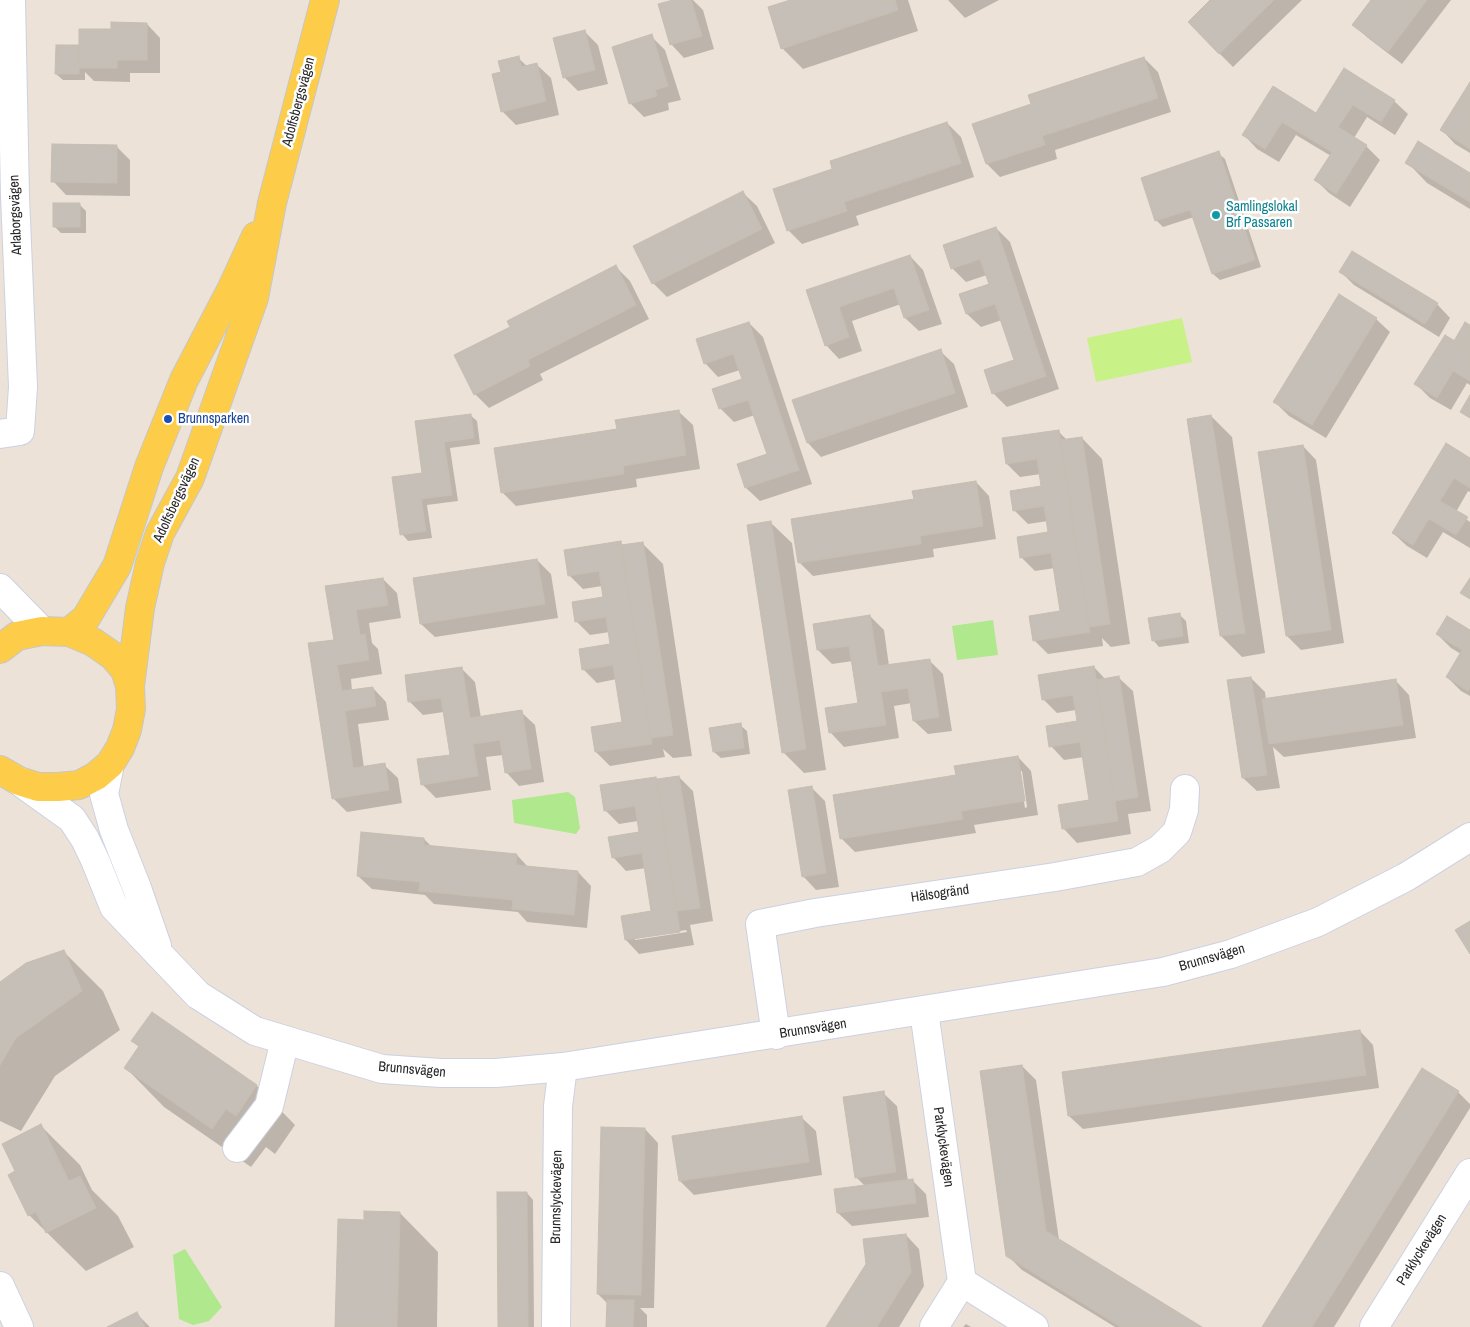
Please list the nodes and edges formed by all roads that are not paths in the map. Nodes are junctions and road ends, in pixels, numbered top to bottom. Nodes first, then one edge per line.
1 (11, 0) edge
2 (325, 0) edge
3 (272, 203) junction
4 (10, 432) edge
5 (0, 588) edge
6 (42, 631) junction
7 (69, 632) junction
8 (0, 650) edge
9 (130, 686) junction
10 (110, 764) junction
11 (5, 773) edge
12 (1185, 789) dead end
13 (1470, 837) edge
14 (159, 953) junction
15 (924, 1011) junction
16 (776, 1035) junction
17 (285, 1040) junction
18 (562, 1067) junction
19 (237, 1148) dead end
20 (1470, 1173) edge
21 (962, 1282) junction
22 (0, 1286) edge
23 (19, 1327) edge
24 (556, 1327) edge
25 (934, 1327) edge
26 (1034, 1327) edge
27 (1374, 1327) edge

1 - 4 street, Arlaborgsvägen
2 - 3 main road, Adolfsbergsvägen
3 - 7 main road, Adolfsbergsvägen
3 - 9 main road, Adolfsbergsvägen
5 - 6 street
6 - 7 main road
6 - 8 main road
7 - 9 main road
9 - 10 main road
10 - 11 main road
10 - 14 street, Brunnsvägen
11 - 14 street, Brunnsvägen
12 - 16 street, Hälsogränd
13 - 15 street, Brunnsvägen
14 - 17 street, Brunnsvägen
15 - 16 street, Brunnsvägen
15 - 21 street, Parklyckevägen
16 - 18 street, Brunnsvägen
17 - 18 street, Brunnsvägen
17 - 19 street
18 - 24 street, Brunnslyckevägen
20 - 27 street, Parklyckevägen
21 - 25 street
21 - 26 street
22 - 23 street

